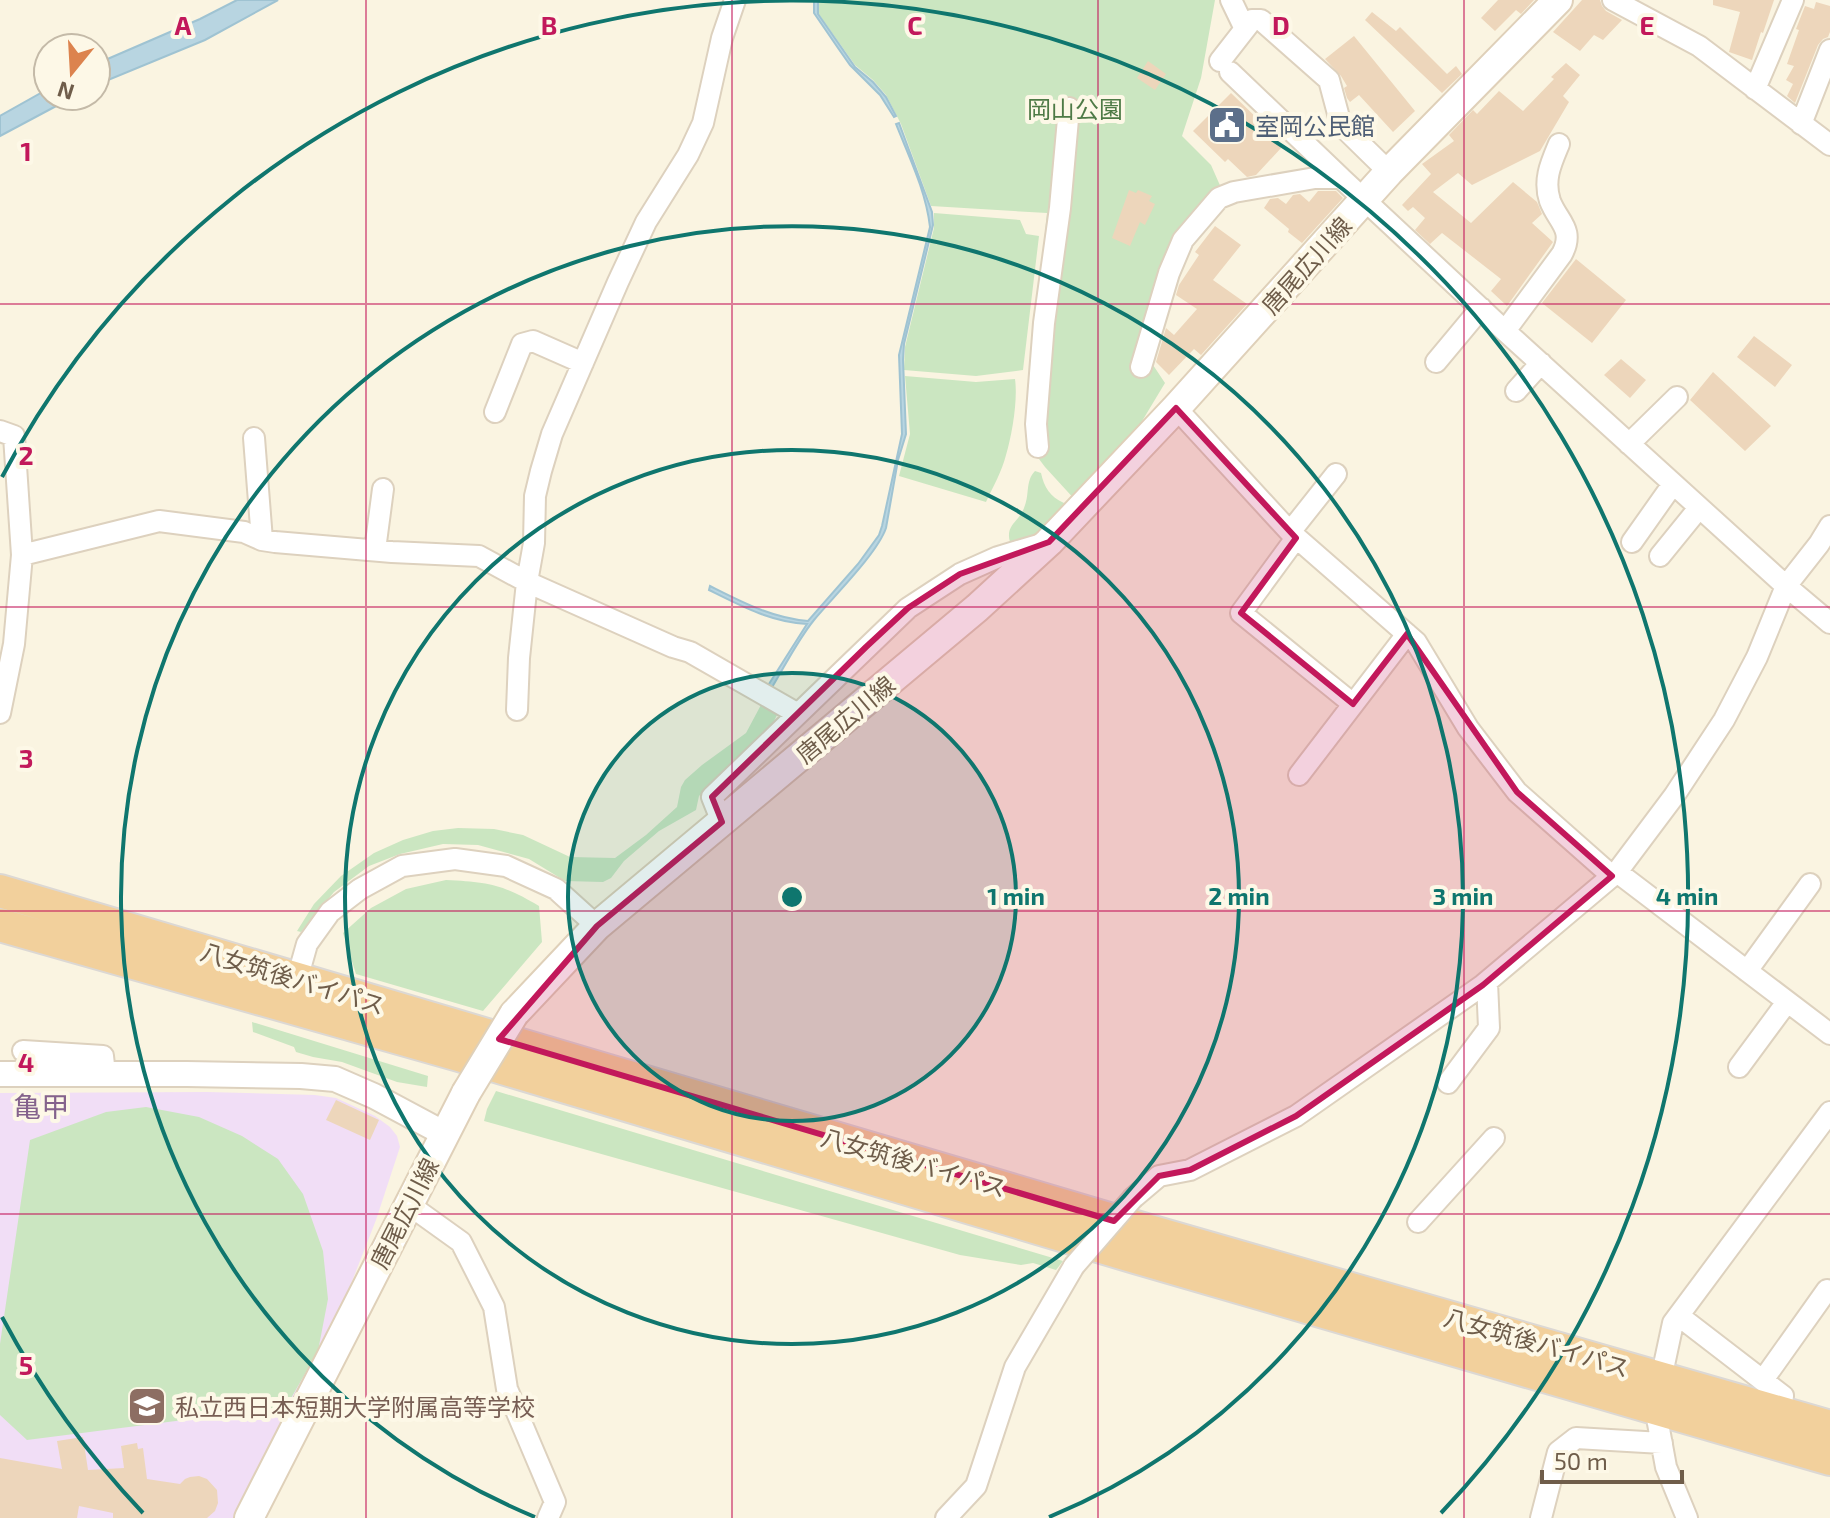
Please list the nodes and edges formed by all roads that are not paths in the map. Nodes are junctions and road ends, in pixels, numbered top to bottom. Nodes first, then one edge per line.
1 (735, 0) edge
2 (1231, 0) edge
3 (1558, 0) edge
4 (1613, 0) edge
5 (1793, 0) edge
6 (1245, 29) junction
7 (1829, 55) edge
8 (1755, 89) junction
9 (1069, 108) dead end
10 (1801, 124) junction
11 (1559, 144) dead end
12 (1830, 145) edge
13 (1389, 172) junction
14 (1341, 178) junction
15 (1365, 199) junction
16 (1563, 252) junction
17 (1585, 255) dead end
18 (1481, 308) junction
19 (1505, 331) junction
20 (1436, 362) dead end
21 (583, 363) junction
22 (1541, 363) junction
23 (1141, 367) dead end
24 (1516, 391) dead end
25 (1677, 397) dead end
26 (1176, 408) junction
27 (495, 412) dead end
28 (0, 431) edge
29 (254, 438) dead end
30 (1629, 444) junction
31 (1038, 447) dead end
32 (1336, 474) dead end
33 (1673, 484) junction
34 (383, 489) dead end
35 (1699, 508) junction
36 (1830, 526) edge
37 (1293, 535) junction
38 (262, 540) junction
39 (1049, 542) junction
40 (1632, 542) dead end
41 (375, 550) junction
42 (22, 555) junction
43 (1660, 556) dead end
44 (527, 582) junction
45 (1786, 586) junction
46 (1830, 623) edge
47 (1407, 634) junction
48 (1353, 704) junction
49 (517, 710) dead end
50 (0, 713) edge
51 (798, 714) junction
52 (1299, 775) dead end
53 (722, 822) junction
54 (1615, 874) junction
55 (1810, 884) dead end
56 (0, 891) edge
57 (0, 925) edge
58 (597, 926) junction
59 (1747, 971) junction
60 (1487, 982) junction
61 (293, 993) junction
62 (1787, 1002) junction
63 (1827, 1026) edge
64 (23, 1051) dead end
65 (1739, 1067) dead end
66 (0, 1074) edge
67 (105, 1074) junction
68 (1448, 1083) dead end
69 (1830, 1112) edge
70 (445, 1134) junction
71 (1494, 1138) dead end
72 (408, 1204) junction
73 (1418, 1222) dead end
74 (1827, 1290) dead end
75 (1679, 1316) junction
76 (1763, 1380) junction
77 (1658, 1392) junction
78 (1782, 1401) dead end
79 (1830, 1427) edge
80 (1662, 1443) junction
81 (1830, 1459) edge
82 (249, 1518) edge
83 (548, 1518) edge
84 (946, 1518) edge
85 (1541, 1518) edge
86 (1687, 1518) edge

1 - 21 street
2 - 6 street
3 - 13 main road, 唐尾広川線
4 - 8 street
5 - 8 street
6 - 13 street
6 - 14 street
7 - 10 street
8 - 10 street
9 - 31 street
10 - 12 street
11 - 16 street
13 - 15 main road, 唐尾広川線
14 - 15 street
14 - 23 street
15 - 18 street
15 - 26 main road, 唐尾広川線
16 - 17 street
16 - 19 street
18 - 19 street
18 - 20 street
19 - 22 street
21 - 27 street
21 - 44 street
22 - 24 street
22 - 30 street
25 - 30 street
26 - 37 street
26 - 39 main road, 唐尾広川線
28 - 42 street
29 - 38 street
30 - 33 street
32 - 37 street
33 - 35 street
33 - 40 street
34 - 41 street
35 - 43 street
35 - 45 street
36 - 45 street
37 - 47 street
37 - 48 street
38 - 41 street
38 - 42 street
39 - 51 street
39 - 53 main road, 唐尾広川線
41 - 44 street
42 - 50 street
44 - 49 street
44 - 51 street
45 - 46 street
45 - 54 street
47 - 48 street
47 - 54 street
48 - 52 street
51 - 53 street
53 - 58 main road, 唐尾広川線
54 - 59 street
54 - 60 street
55 - 59 street
56 - 61 highway, 八女筑後バイパス
57 - 61 highway, 八女筑後バイパス
58 - 61 street
58 - 70 main road, 唐尾広川線, bridge
59 - 62 street
60 - 68 street
60 - 84 street, bridge
61 - 77 highway, 八女筑後バイパス
62 - 63 street
62 - 65 street
64 - 67 street
66 - 67 street
67 - 70 street
69 - 75 street
70 - 72 main road, 唐尾広川線
71 - 73 street
72 - 82 main road, 唐尾広川線
72 - 83 street
74 - 76 street
75 - 76 street
75 - 77 street
76 - 78 street
77 - 79 highway, 八女筑後バイパス
77 - 80 street
77 - 81 highway, 八女筑後バイパス
80 - 85 street
80 - 86 street

